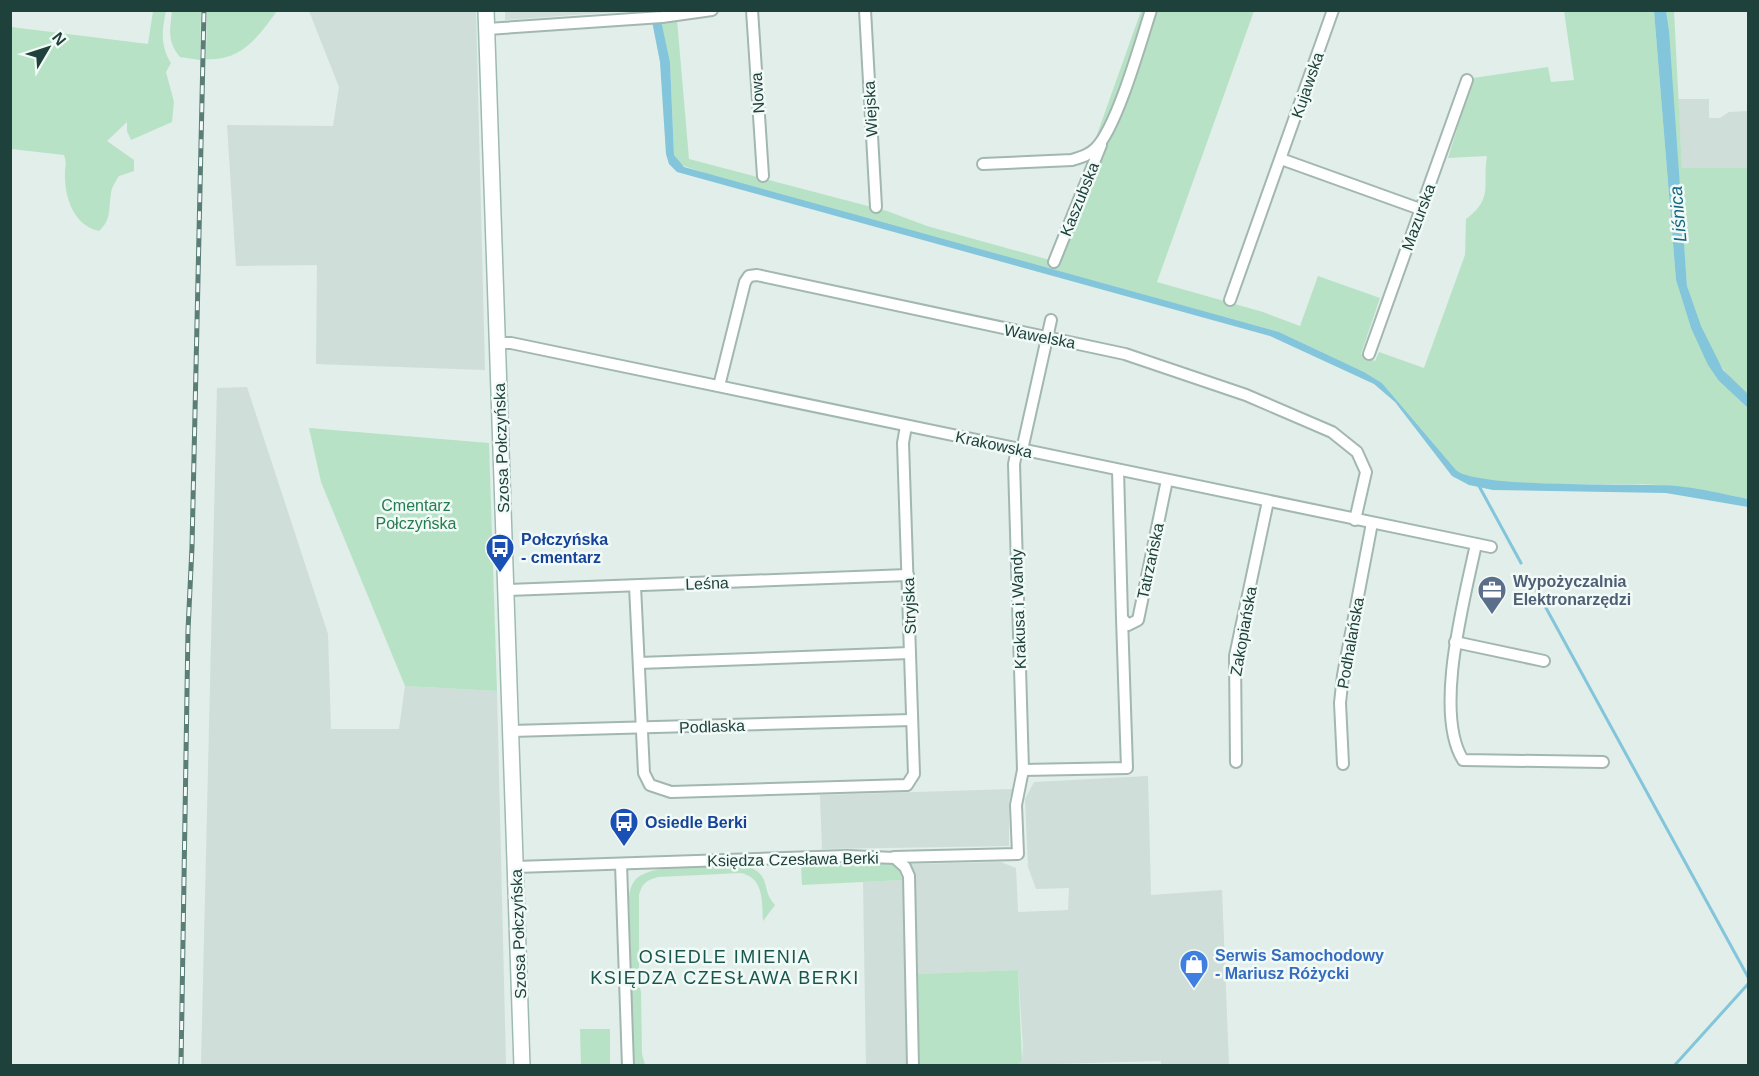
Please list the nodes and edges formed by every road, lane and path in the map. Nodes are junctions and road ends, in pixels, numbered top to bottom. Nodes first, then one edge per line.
1 (486, 10) edge
2 (712, 10) edge
3 (752, 10) edge
4 (865, 10) edge
5 (1151, 10) edge
6 (1333, 10) edge
7 (487, 29) junction
8 (1467, 80) dead end
9 (1104, 136) junction
10 (1281, 159) junction
11 (983, 164) dead end
12 (763, 176) dead end
13 (876, 207) dead end
14 (1420, 209) junction
15 (1054, 262) dead end
16 (1230, 300) dead end
17 (1051, 320) dead end
18 (1047, 337) junction
19 (497, 343) junction
20 (1369, 354) dead end
21 (719, 386) junction
22 (906, 426) junction
23 (1020, 450) junction
24 (1118, 470) junction
25 (1167, 480) junction
26 (1268, 501) junction
27 (1355, 520) junction
28 (1372, 523) junction
29 (1476, 544) junction
30 (1491, 547) dead end
31 (908, 575) junction
32 (636, 586) junction
33 (506, 590) junction
34 (1122, 618) junction
35 (1455, 642) junction
36 (910, 652) junction
37 (1544, 661) dead end
38 (639, 663) junction
39 (912, 720) junction
40 (641, 728) junction
41 (512, 731) junction
42 (1236, 762) dead end
43 (1604, 762) dead end
44 (1343, 764) dead end
45 (1023, 770) junction
46 (888, 856) junction
47 (621, 864) junction
48 (516, 867) junction
49 (522, 1065) edge
50 (628, 1065) edge
51 (913, 1065) edge

1 - 7 main road, Szosa Połczyńska
2 - 7 street
3 - 12 street, Nowa
4 - 13 street, Wiejska
5 - 9 street, Kaszubska
6 - 10 street, Kujawska
7 - 19 main road, Szosa Połczyńska
8 - 14 street, Mazurska
9 - 11 street, Kaszubska
9 - 15 street, Kaszubska
10 - 14 street
10 - 16 street, Kujawska
14 - 20 street, Mazurska
17 - 18 street, Krakusa i Wandy
18 - 21 street, Wawelska
18 - 23 street, Krakusa i Wandy
18 - 27 street, Wawelska
19 - 21 street, Krakowska
19 - 33 main road, Szosa Połczyńska
21 - 22 street, Krakowska
22 - 23 street, Krakowska
22 - 31 street, Stryjska
23 - 24 street, Krakowska
23 - 45 street, Krakusa i Wandy
24 - 25 street, Krakowska
24 - 34 street, Tatrzańska
25 - 26 street, Krakowska
25 - 34 street, Tatrzańska
26 - 27 street, Krakowska
26 - 42 street, Zakopiańska
27 - 28 street, Krakowska
28 - 29 street, Krakowska
28 - 44 street, Podhalańska
29 - 30 street, Krakowska
29 - 35 street
31 - 32 street, Leśna
31 - 36 street, Stryjska
32 - 33 street, Leśna
32 - 38 street
33 - 41 main road, Szosa Połczyńska
34 - 45 street, Tatrzańska
35 - 37 street
35 - 43 street
36 - 38 street
36 - 39 street, Stryjska
38 - 40 street
39 - 40 street, Podlaska
39 - 40 street, Stryjska
40 - 41 street, Podlaska
41 - 48 main road, Szosa Połczyńska
45 - 46 street, Krakusa i Wandy
46 - 47 street, Księdza Czesława Berki
46 - 51 street, Księdza Czesława Berki
47 - 48 street, Księdza Czesława Berki
47 - 50 street
48 - 49 main road, Szosa Połczyńska

